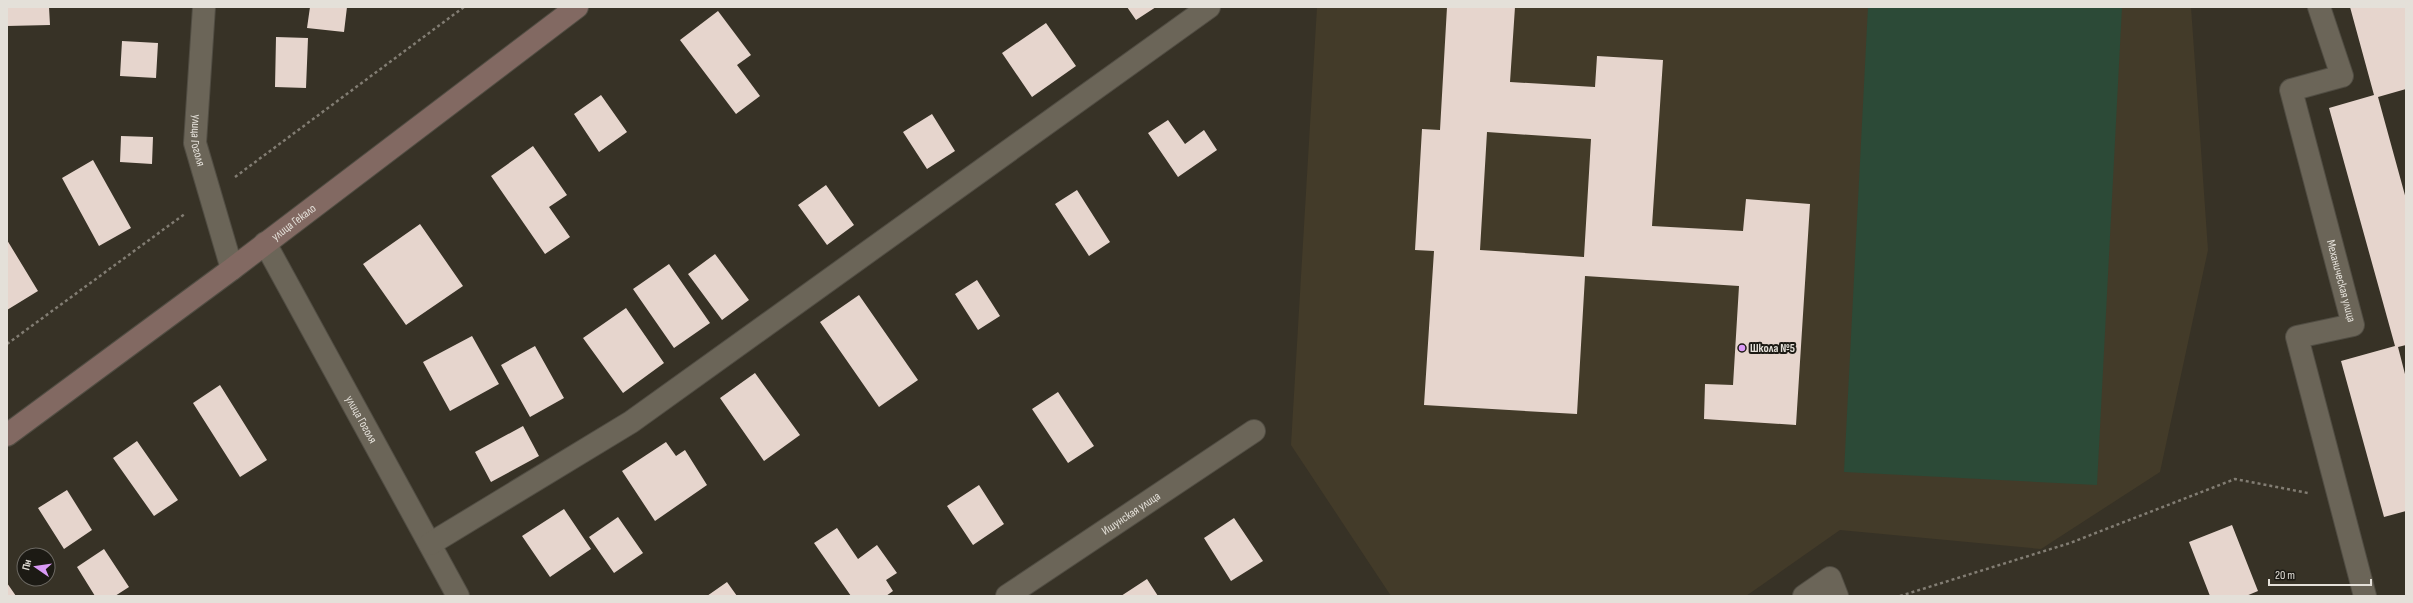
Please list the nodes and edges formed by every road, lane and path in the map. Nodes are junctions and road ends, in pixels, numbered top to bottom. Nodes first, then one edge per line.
1 (204, 7) edge
2 (577, 7) edge
3 (1209, 7) edge
4 (2319, 7) edge
5 (265, 243) junction
6 (232, 269) junction
7 (1254, 431) dead end
8 (7, 435) edge
9 (2340, 499) junction
10 (430, 544) junction
11 (1833, 587) edge
12 (458, 596) edge
13 (1007, 596) edge
14 (1804, 596) edge
15 (1900, 596) edge
16 (2365, 596) edge

1 - 6 street, улица Гоголя
2 - 5 main road, улица Гекало
3 - 10 street
4 - 9 street, Механическая улица
5 - 6 main road, улица Гекало
5 - 10 street, улица Гоголя
6 - 8 main road, улица Гекало
7 - 13 street, Ишунская улица
9 - 15 path
9 - 16 street, Механическая улица
10 - 12 street, улица Гоголя
11 - 14 street

